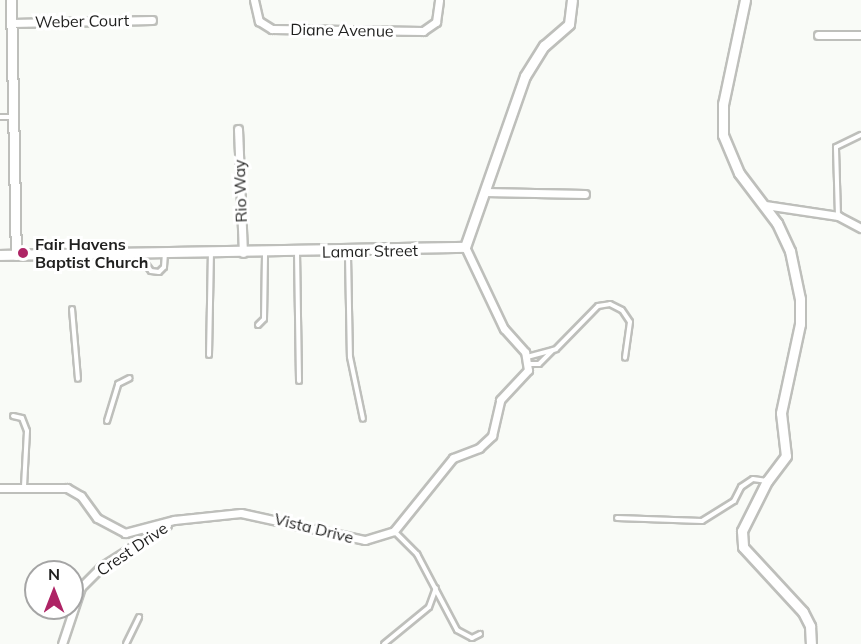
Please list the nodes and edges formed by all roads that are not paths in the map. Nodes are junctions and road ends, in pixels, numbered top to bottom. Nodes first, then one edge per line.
1 (11, 0) edge
2 (439, 0) edge
3 (572, 0) edge
4 (745, 0) edge
5 (254, 1) edge
6 (152, 20) dead end
7 (12, 23) junction
8 (818, 35) dead end
9 (861, 35) edge
10 (0, 117) edge
11 (13, 117) junction
12 (238, 129) dead end
13 (861, 135) edge
14 (485, 192) junction
15 (585, 194) dead end
16 (765, 205) junction
17 (838, 216) junction
18 (861, 228) edge
19 (465, 247) junction
20 (297, 252) junction
21 (352, 252) junction
22 (243, 253) junction
23 (265, 253) junction
24 (165, 254) junction
25 (211, 254) junction
26 (0, 255) edge
27 (16, 255) junction
28 (139, 255) junction
29 (72, 309) dead end
30 (258, 325) dead end
31 (553, 350) junction
32 (209, 355) dead end
33 (625, 358) dead end
34 (528, 361) junction
35 (130, 378) dead end
36 (78, 379) dead end
37 (298, 381) dead end
38 (13, 416) dead end
39 (363, 418) dead end
40 (107, 421) dead end
41 (767, 481) junction
42 (0, 488) edge
43 (24, 488) junction
44 (616, 518) dead end
45 (174, 520) junction
46 (394, 531) junction
47 (436, 588) junction
48 (139, 617) dead end
49 (480, 634) dead end
50 (62, 644) edge
51 (126, 644) edge
52 (384, 644) edge
53 (810, 644) edge

1 - 7 street
2 - 5 street, Diane Avenue
3 - 14 street
4 - 16 street
6 - 7 street, Weber Court
7 - 11 street
8 - 9 street
10 - 11 lane
11 - 27 street
12 - 22 street, Rio Way
13 - 17 lane
14 - 15 street
14 - 19 street
16 - 17 street
16 - 41 street
17 - 18 street
19 - 21 street, Lamar Street
19 - 34 street
20 - 21 street, Lamar Street
20 - 23 street, Lamar Street
20 - 37 lane
21 - 39 lane
22 - 23 street, Lamar Street
22 - 25 street, Lamar Street
23 - 30 lane
24 - 25 street, Lamar Street
24 - 28 street, Lamar Street
24 - 28 lane
25 - 32 lane
26 - 27 street, Lamar Street
27 - 28 street, Lamar Street
29 - 36 lane
31 - 33 lane
31 - 34 lane
31 - 34 lane
34 - 46 street
35 - 40 lane
38 - 43 lane
41 - 44 lane
41 - 53 street
42 - 43 street, Vista Drive
43 - 45 street, Vista Drive
45 - 46 street, Vista Drive
45 - 50 street, Crest Drive
46 - 47 lane
47 - 49 lane
47 - 52 lane
48 - 51 lane

